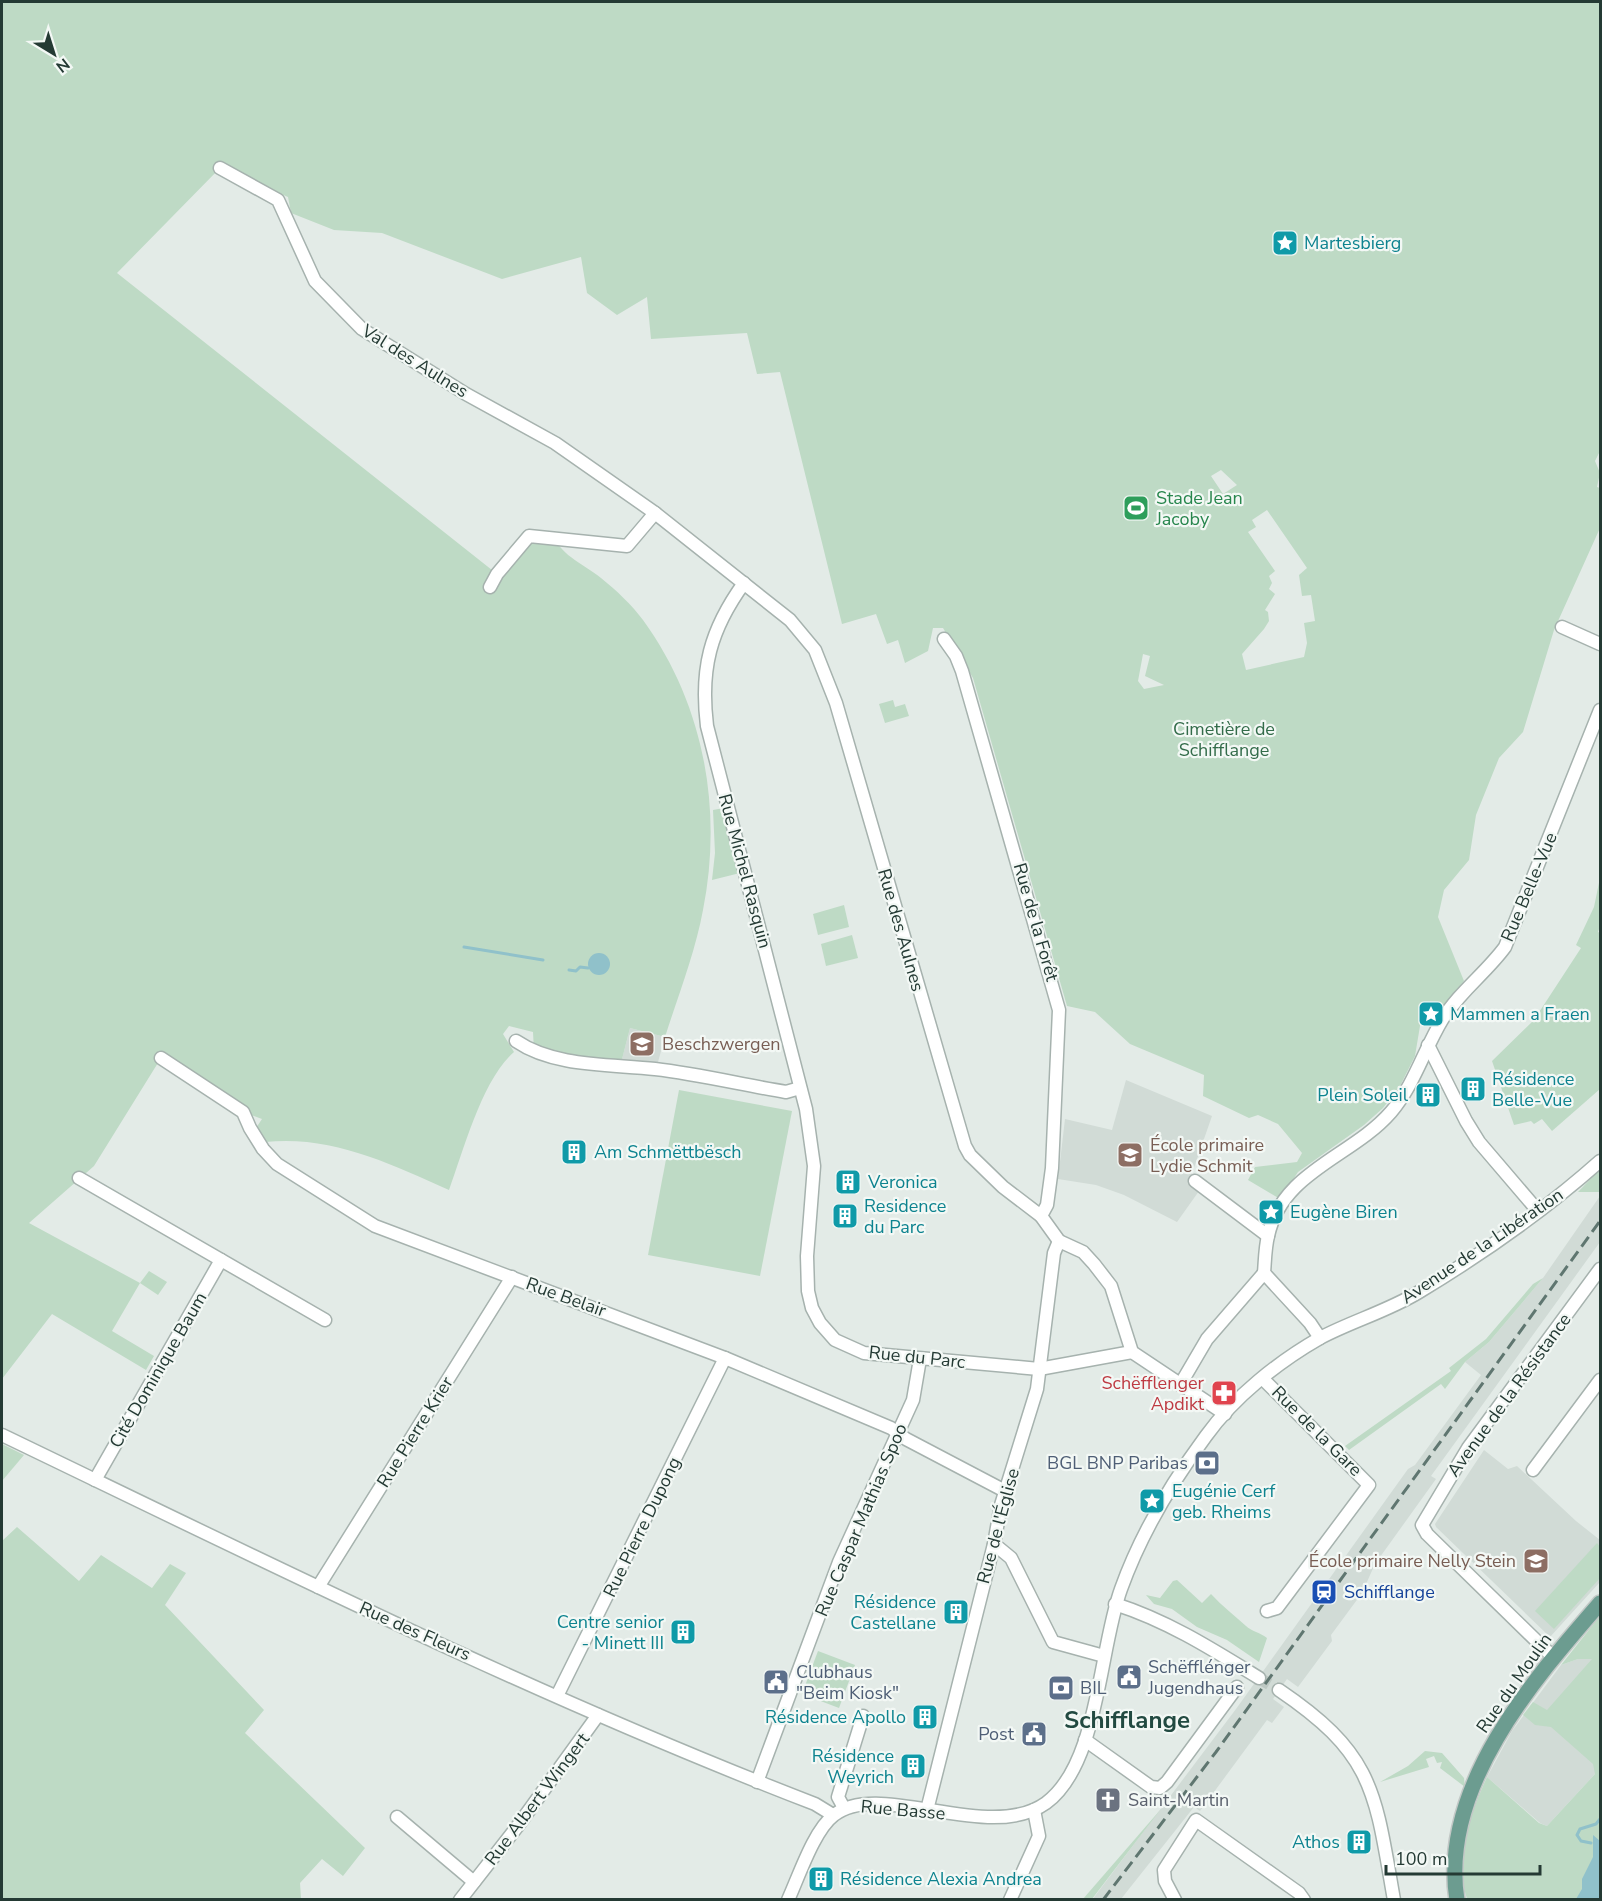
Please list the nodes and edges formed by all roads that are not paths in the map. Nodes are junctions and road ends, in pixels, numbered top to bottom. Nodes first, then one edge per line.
1 (220, 168) dead end
2 (655, 513) junction
3 (744, 583) junction
4 (490, 587) dead end
5 (1562, 627) dead end
6 (944, 639) dead end
7 (1600, 644) edge
8 (830, 689) joint
9 (1600, 710) edge
10 (516, 1041) dead end
11 (1428, 1045) junction
12 (161, 1058) dead end
13 (800, 1088) junction
14 (1600, 1161) edge
15 (814, 1166) joint
16 (79, 1178) dead end
17 (1195, 1181) dead end
18 (1538, 1211) junction
19 (1041, 1216) junction
20 (1268, 1236) junction
21 (1059, 1241) junction
22 (220, 1260) junction
23 (1600, 1269) edge
24 (1264, 1273) junction
25 (512, 1277) junction
26 (325, 1320) dead end
27 (1320, 1338) junction
28 (1132, 1352) junction
29 (725, 1358) junction
30 (920, 1359) junction
31 (1039, 1370) junction
32 (1263, 1378) junction
33 (1600, 1380) edge
34 (1180, 1384) junction
35 (1225, 1414) junction
36 (899, 1432) junction
37 (2, 1436) edge
38 (1533, 1470) dead end
39 (95, 1480) junction
40 (1005, 1491) junction
41 (994, 1544) junction
42 (318, 1587) junction
43 (1600, 1603) edge
44 (1115, 1604) junction
45 (1267, 1611) dead end
46 (1104, 1656) junction
47 (1554, 1658) junction
48 (1259, 1678) tunnel mouth
49 (1237, 1687) dead end
50 (1279, 1690) tunnel mouth
51 (557, 1696) junction
52 (598, 1715) junction
53 (863, 1716) dead end
54 (1085, 1740) junction
55 (757, 1782) junction
56 (844, 1809) junction
57 (927, 1810) junction
58 (1034, 1810) junction
59 (833, 1815) junction
60 (397, 1817) dead end
61 (474, 1882) junction
62 (460, 1899) edge
63 (788, 1899) edge
64 (1010, 1899) edge
65 (1175, 1899) edge
66 (1304, 1899) edge
67 (1394, 1899) edge
68 (1457, 1899) edge

1 - 2 street, Val des Aulnes
2 - 3 street, Val des Aulnes
2 - 4 street
3 - 8 street, Val des Aulnes
3 - 13 street, Rue Michel Rasquin
5 - 7 street
6 - 19 street, Rue de la Forêt
8 - 19 street, Rue des Aulnes
9 - 11 street, Rue Belle-Vue
10 - 13 street
11 - 18 street
11 - 20 street, Rue Belle-Vue
12 - 25 street, Rue Belair
13 - 15 street, Rue Michel Rasquin
14 - 18 street, Avenue de la Libération
15 - 30 street, Rue du Parc
16 - 22 street
17 - 20 street
18 - 27 street, Avenue de la Libération
19 - 21 street, Rue des Aulnes
20 - 24 street, Rue Belle-Vue
21 - 28 street
21 - 31 street, Rue de l'Église
22 - 26 street
22 - 39 street, Cité Dominique Baum
23 - 47 street, Avenue de la Résistance
24 - 27 street
24 - 34 street
25 - 29 street, Rue Belair
25 - 42 street, Rue Pierre Krier
27 - 32 street, Avenue de la Libération
28 - 31 street, Rue du Parc
28 - 34 street
29 - 36 street, Rue Belair
29 - 51 street, Rue Pierre Dupong
30 - 31 street, Rue du Parc
30 - 36 street, Rue Caspar Mathias Spoo
31 - 40 street, Rue de l'Église
32 - 35 street, Avenue de la Libération
32 - 45 street, Rue de la Gare
33 - 38 street
34 - 35 street
35 - 44 street, Avenue de la Libération
36 - 40 street, Rue Belair
36 - 55 street, Rue Caspar Mathias Spoo
37 - 39 street, Rue des Fleurs
39 - 42 street, Rue des Fleurs
40 - 41 street, Rue de l'Église
41 - 46 street
41 - 57 street, Rue de l'Église
42 - 51 street, Rue des Fleurs
43 - 47 main road, Rue du Moulin
44 - 46 street, Avenue de la Libération
44 - 48 street
46 - 54 street, Avenue de la Libération
47 - 68 main road, Rue du Moulin
49 - 54 street
50 - 67 street
51 - 52 street, Rue des Fleurs
52 - 55 street, Rue des Fleurs
52 - 61 street, Rue Albert Wingert
53 - 56 street
54 - 58 street, Avenue de la Libération
55 - 59 street, Rue des Fleurs
56 - 57 street, Rue Basse
56 - 59 street, Rue Basse
57 - 58 street, Rue Basse
58 - 64 street
59 - 63 street, Rue Basse
60 - 61 street, Rue Albert Wingert
61 - 62 street, Rue Albert Wingert
65 - 66 street

